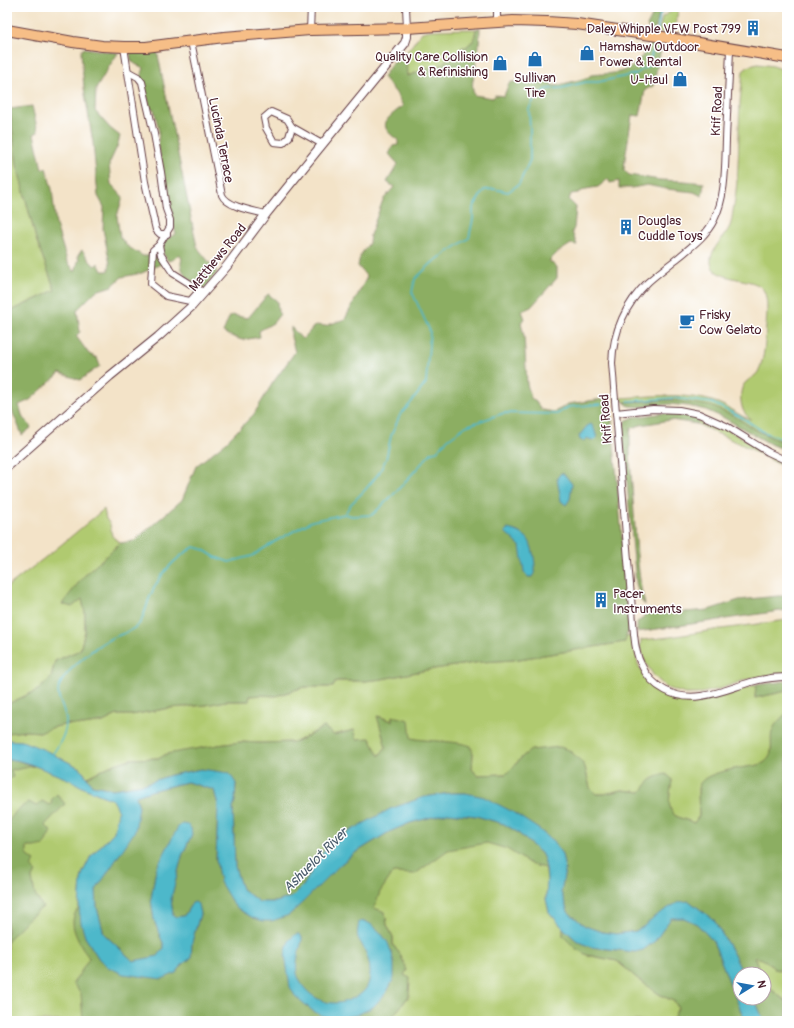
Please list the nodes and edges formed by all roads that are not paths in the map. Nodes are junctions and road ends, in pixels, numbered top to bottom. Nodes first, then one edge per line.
1 (311, 7) edge
2 (406, 7) edge
3 (497, 7) edge
4 (497, 22) junction
5 (407, 28) junction
6 (7, 30) edge
7 (310, 30) junction
8 (191, 41) junction
9 (124, 47) junction
10 (730, 49) junction
11 (787, 58) edge
12 (127, 71) junction
13 (292, 127) junction
14 (322, 144) junction
15 (266, 214) junction
16 (167, 234) junction
17 (159, 246) junction
18 (616, 413) junction
19 (787, 461) edge
20 (7, 467) edge
21 (787, 677) edge

1 - 7 street
2 - 5 street
3 - 4 street
4 - 5 main road
4 - 10 main road
5 - 7 main road
5 - 14 street, Matthews Road
6 - 9 main road
7 - 8 main road
8 - 9 main road
8 - 15 street, Lucinda Terrace
9 - 12 street
10 - 11 main road
10 - 18 street, Krif Road
12 - 16 street
12 - 16 street
13 - 13 street
13 - 14 street
14 - 15 street, Matthews Road
15 - 20 street, Matthews Road
16 - 17 street
17 - 17 street
18 - 19 street
18 - 21 street, Krif Road

